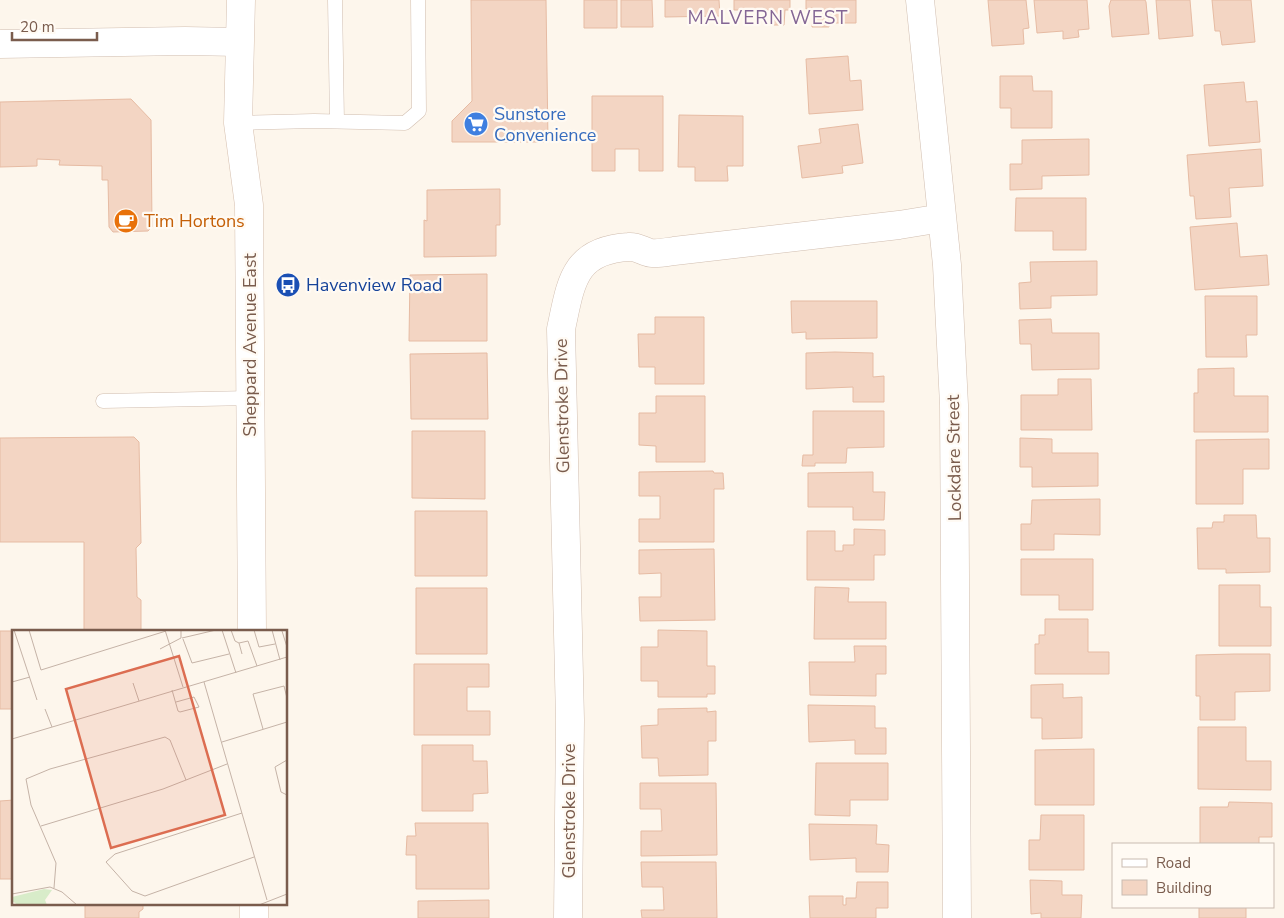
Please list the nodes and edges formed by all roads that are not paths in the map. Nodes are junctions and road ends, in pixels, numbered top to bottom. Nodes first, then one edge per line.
1 (241, 0) edge
2 (334, 0) edge
3 (418, 0) edge
4 (920, 0) edge
5 (239, 42) junction
6 (0, 44) edge
7 (337, 121) junction
8 (238, 123) junction
9 (942, 218) junction
10 (251, 398) junction
11 (103, 401) dead end
12 (252, 630) edge
13 (568, 918) edge
14 (957, 918) edge

1 - 5 street, Sheppard Avenue East
2 - 7 lane
3 - 7 lane
4 - 9 street, Lockdare Street
5 - 6 street
5 - 8 street, Sheppard Avenue East
7 - 8 lane
8 - 10 street, Sheppard Avenue East
9 - 13 street, Glenstroke Drive
9 - 14 street, Lockdare Street
10 - 11 lane
10 - 12 street, Sheppard Avenue East

